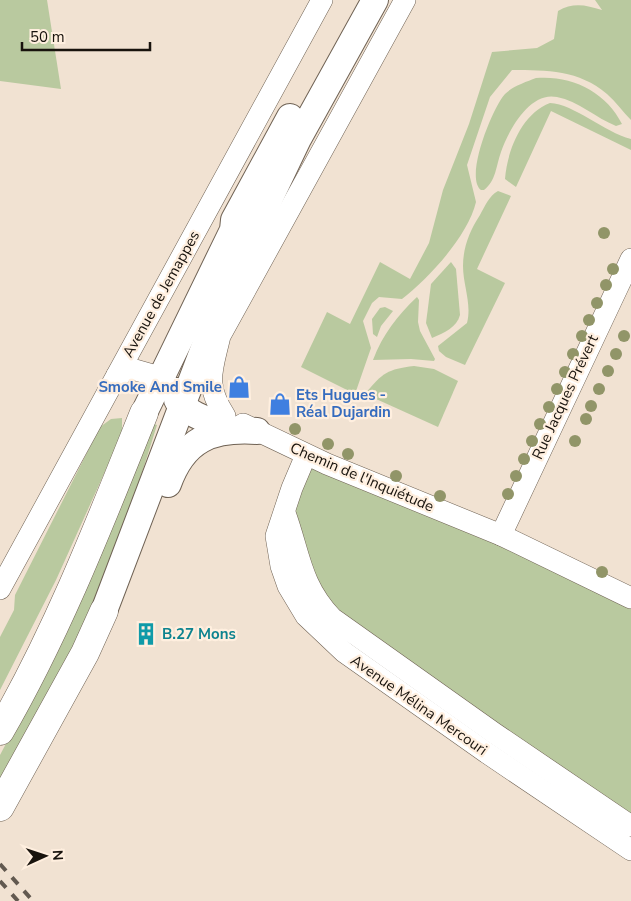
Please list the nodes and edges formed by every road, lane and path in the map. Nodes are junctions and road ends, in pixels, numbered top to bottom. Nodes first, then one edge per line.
1 (322, 0) edge
2 (354, 0) edge
3 (375, 0) edge
4 (405, 0) edge
5 (631, 259) edge
6 (220, 336) junction
7 (127, 372) junction
8 (167, 396) junction
9 (239, 426) junction
10 (306, 455) junction
11 (285, 513) junction
12 (500, 535) junction
13 (0, 589) edge
14 (631, 598) edge
15 (104, 611) junction
16 (0, 731) edge
17 (2, 804) edge
18 (631, 826) edge
19 (631, 850) edge

1 - 7 street, Avenue de Jemappes
2 - 8 main road
3 - 8 main road
4 - 6 street
5 - 12 street, Rue Jacques Prévert
6 - 8 street
6 - 9 street
7 - 8 street
7 - 13 street, Avenue de Jemappes
8 - 9 main road
8 - 15 main road
8 - 16 highway
9 - 10 street, Chemin de l'Inquiétude
9 - 15 main road
10 - 11 street, Avenue Mélina Mercouri
10 - 12 street, Chemin de l'Inquiétude
11 - 18 street, Avenue Mélina Mercouri
11 - 19 street, Avenue Mélina Mercouri
12 - 14 street, Chemin de l'Inquiétude
15 - 17 highway

